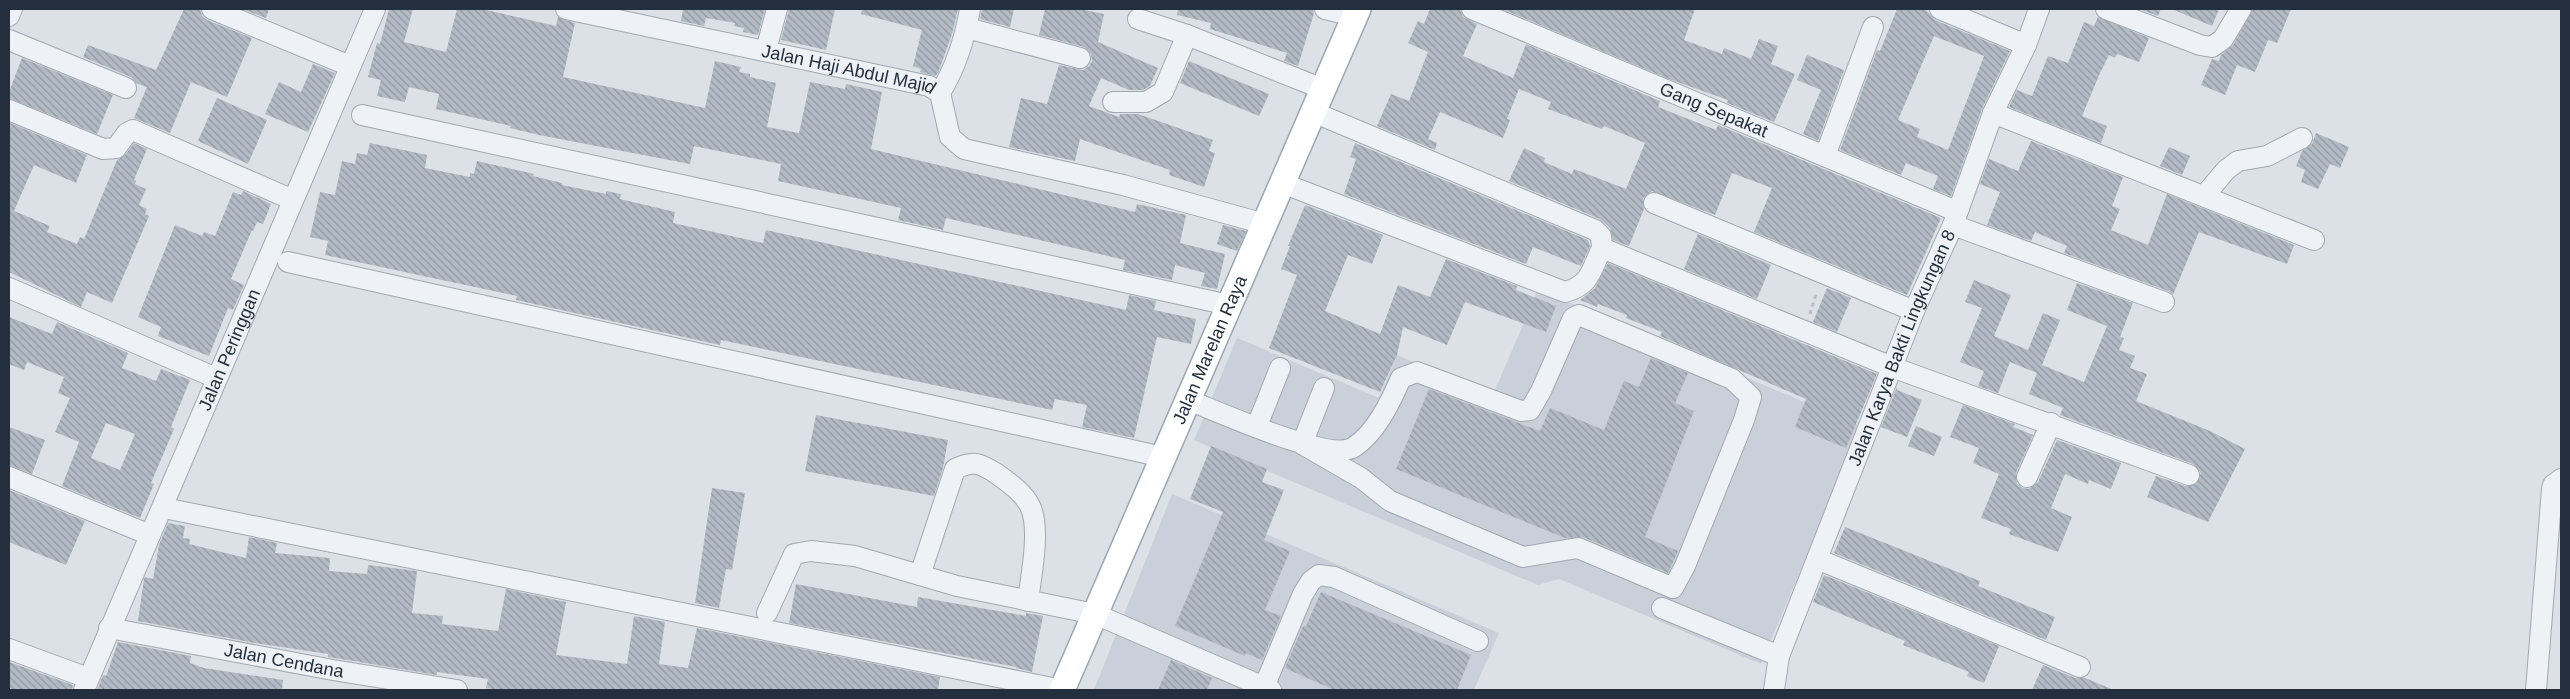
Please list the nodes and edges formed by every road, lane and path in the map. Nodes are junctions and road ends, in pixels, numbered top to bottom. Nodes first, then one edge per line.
1 (212, 9) edge
2 (375, 9) edge
3 (777, 9) edge
4 (970, 9) edge
5 (1325, 9) edge
6 (1472, 9) edge
7 (1940, 9) edge
8 (2039, 9) edge
9 (2106, 9) edge
10 (2241, 9) edge
11 (575, 10) edge
12 (1356, 13) edge
13 (1138, 19) dead end
14 (1873, 27) dead end
15 (967, 28) junction
16 (1187, 35) junction
17 (9, 40) edge
18 (2026, 45) junction
19 (766, 50) junction
20 (1080, 58) dead end
21 (350, 66) junction
22 (126, 88) dead end
23 (1323, 89) junction
24 (940, 93) junction
25 (1113, 102) dead end
26 (9, 110) edge
27 (1313, 112) junction
28 (1993, 113) junction
29 (362, 115) dead end
30 (2302, 138) dead end
31 (1825, 156) junction
32 (1282, 182) junction
33 (2204, 196) junction
34 (293, 200) junction
35 (1654, 203) dead end
36 (1955, 218) junction
37 (1265, 224) junction
38 (2314, 240) dead end
39 (1602, 248) junction
40 (288, 262) dead end
41 (1823, 274) junction
42 (9, 288) edge
43 (2164, 302) dead end
44 (1230, 304) junction
45 (1914, 312) junction
46 (1804, 331) junction
47 (1892, 367) junction
48 (1280, 368) dead end
49 (216, 378) junction
50 (1324, 388) dead end
51 (1190, 396) junction
52 (2051, 423) junction
53 (1257, 426) junction
54 (1302, 444) junction
55 (1163, 457) junction
56 (2189, 475) dead end
57 (9, 477) edge
58 (2027, 477) dead end
59 (2561, 479) edge
60 (164, 508) junction
61 (150, 535) junction
62 (1817, 559) junction
63 (920, 575) junction
64 (1028, 601) junction
65 (1662, 608) dead end
66 (767, 613) dead end
67 (1095, 614) junction
68 (110, 628) junction
69 (1478, 641) dead end
70 (9, 649) edge
71 (1779, 656) junction
72 (2080, 667) dead end
73 (86, 684) edge
74 (1267, 689) edge
75 (457, 690) edge
76 (1062, 690) edge
77 (1774, 690) edge
78 (2536, 690) edge

1 - 21 street
2 - 21 street, Jalan Peringgan
3 - 19 street
4 - 15 street
5 - 12 street
6 - 31 street, Gang Sepakat
7 - 18 street
8 - 18 street, Jalan Karya Bakti Lingkungan 8
9 - 10 street
11 - 19 street, Jalan Haji Abdul Majid
12 - 23 main road, Jalan Marelan Raya
13 - 16 street
14 - 31 street
15 - 20 street
15 - 24 street
16 - 23 street
16 - 25 street
17 - 22 street
18 - 28 street, Jalan Karya Bakti Lingkungan 8
19 - 24 street, Jalan Haji Abdul Majid
21 - 34 street, Jalan Peringgan
23 - 27 main road, Jalan Marelan Raya
24 - 37 street, Jalan Haji Abdul Majid
26 - 34 street
27 - 32 main road, Jalan Marelan Raya
27 - 39 street
28 - 33 street
28 - 36 street, Jalan Karya Bakti Lingkungan 8
29 - 44 street
30 - 33 street
31 - 36 street, Gang Sepakat
32 - 37 main road, Jalan Marelan Raya
32 - 39 street
33 - 38 street
34 - 49 street, Jalan Peringgan
35 - 41 street
36 - 43 street, Gang Sepakat
36 - 45 street, Jalan Karya Bakti Lingkungan 8
37 - 44 main road, Jalan Marelan Raya
39 - 46 street
40 - 55 street
41 - 45 street
41 - 46 path
42 - 49 street
44 - 51 main road, Jalan Marelan Raya
45 - 47 street, Jalan Karya Bakti Lingkungan 8
46 - 47 street
47 - 52 street
47 - 62 street, Jalan Karya Bakti Lingkungan 8
48 - 53 street
49 - 60 street, Jalan Peringgan
50 - 54 street
51 - 53 street
51 - 55 main road, Jalan Marelan Raya
52 - 56 street
52 - 58 street
53 - 54 street
54 - 54 street
55 - 67 main road, Jalan Marelan Raya
57 - 61 street
59 - 78 street
60 - 61 street, Jalan Peringgan
60 - 76 street
61 - 68 street, Jalan Peringgan
62 - 71 street, Jalan Karya Bakti Lingkungan 8
62 - 72 street
63 - 64 street
63 - 64 street
63 - 66 street
64 - 67 street
65 - 71 street
67 - 74 street
67 - 76 main road, Jalan Marelan Raya
68 - 73 street, Jalan Peringgan
68 - 75 street, Jalan Cendana
69 - 74 street
70 - 73 street
71 - 77 street, Jalan Karya Bakti Lingkungan 8

